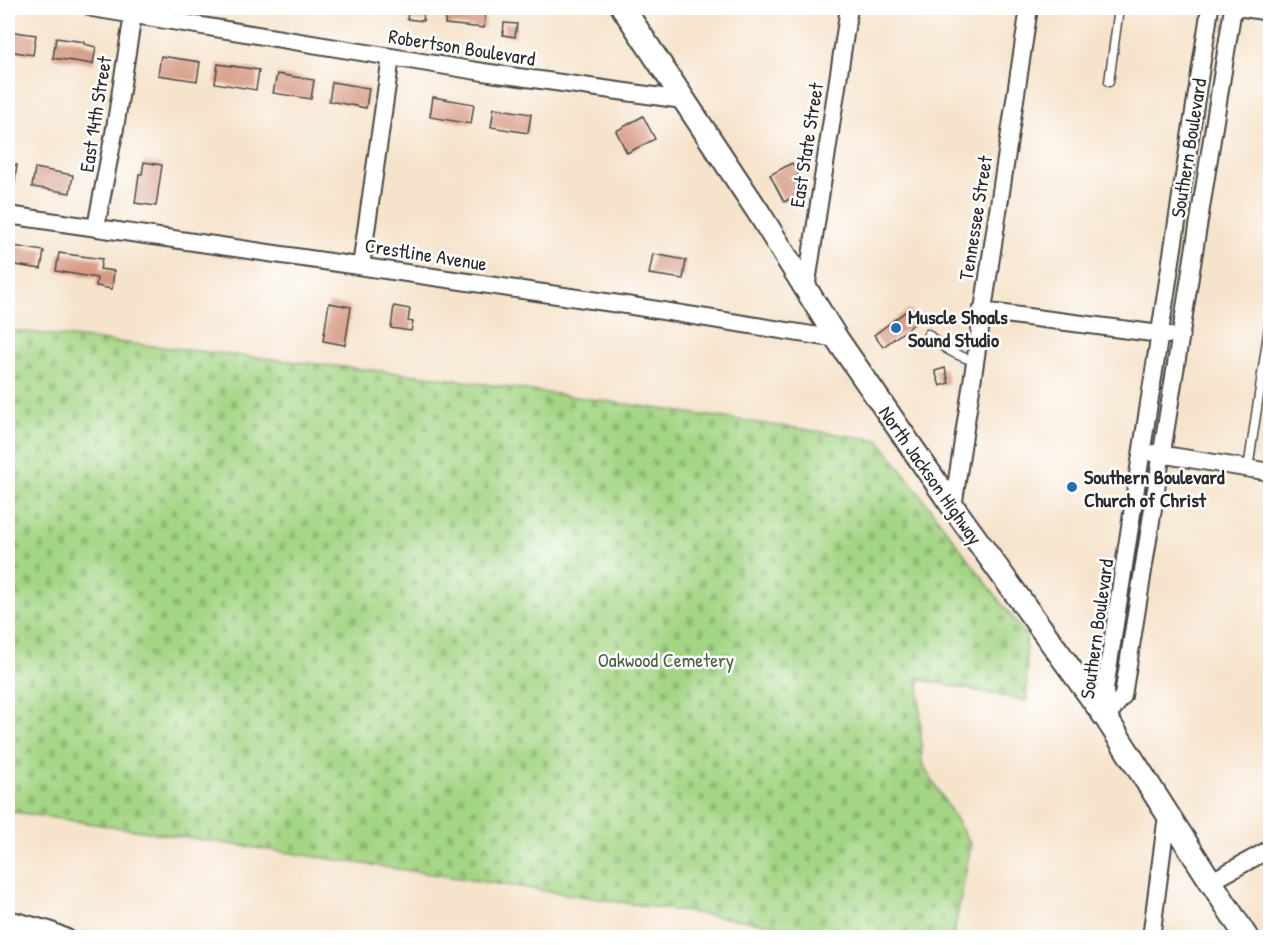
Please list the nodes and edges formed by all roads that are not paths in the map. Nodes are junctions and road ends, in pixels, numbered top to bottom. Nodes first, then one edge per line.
1 (92, 8) edge
2 (622, 8) edge
3 (849, 8) edge
4 (1029, 8) edge
5 (1119, 8) edge
6 (1210, 8) edge
7 (1233, 8) edge
8 (1244, 8) edge
9 (134, 10) edge
10 (1270, 12) edge
11 (390, 57) junction
12 (1108, 82) dead end
13 (683, 100) junction
14 (8, 215) edge
15 (96, 227) junction
16 (361, 266) junction
17 (806, 289) junction
18 (981, 311) junction
19 (1270, 320) edge
20 (928, 334) dead end
21 (1159, 334) junction
22 (1180, 336) junction
23 (837, 339) junction
24 (974, 361) junction
25 (1142, 451) junction
26 (1162, 454) junction
27 (1248, 469) junction
28 (1270, 472) edge
29 (953, 507) junction
30 (1106, 718) junction
31 (1167, 814) junction
32 (1270, 847) edge
33 (1212, 881) junction
34 (8, 920) edge
35 (67, 938) edge
36 (1150, 938) edge
37 (1247, 938) edge

1 - 9 street, Robertson Boulevard
2 - 13 main road, North Jackson Highway
3 - 17 street, East State Street
4 - 18 street, Tennessee Street
5 - 12 lane
6 - 21 street, Southern Boulevard
7 - 22 street, Southern Boulevard
8 - 10 street
9 - 11 street, Robertson Boulevard
9 - 15 street, East 14th Street
11 - 13 street, Robertson Boulevard
11 - 16 street
13 - 17 main road, North Jackson Highway
14 - 15 street, Crestline Avenue
15 - 16 street, Crestline Avenue
16 - 23 street, Crestline Avenue
17 - 23 main road, North Jackson Highway
18 - 21 street
18 - 24 street, Tennessee Street
19 - 27 lane
20 - 24 lane
21 - 22 street
21 - 25 street, Southern Boulevard
22 - 26 street, Southern Boulevard
23 - 29 main road, North Jackson Highway
24 - 29 street, Tennessee Street
25 - 26 street
25 - 30 street, Southern Boulevard
26 - 27 street
26 - 30 street, Southern Boulevard
27 - 28 street
29 - 30 main road, North Jackson Highway
30 - 31 main road, North Jackson Highway
31 - 33 main road, North Jackson Highway
31 - 36 street
32 - 33 street
33 - 37 main road, North Jackson Highway
34 - 35 street

